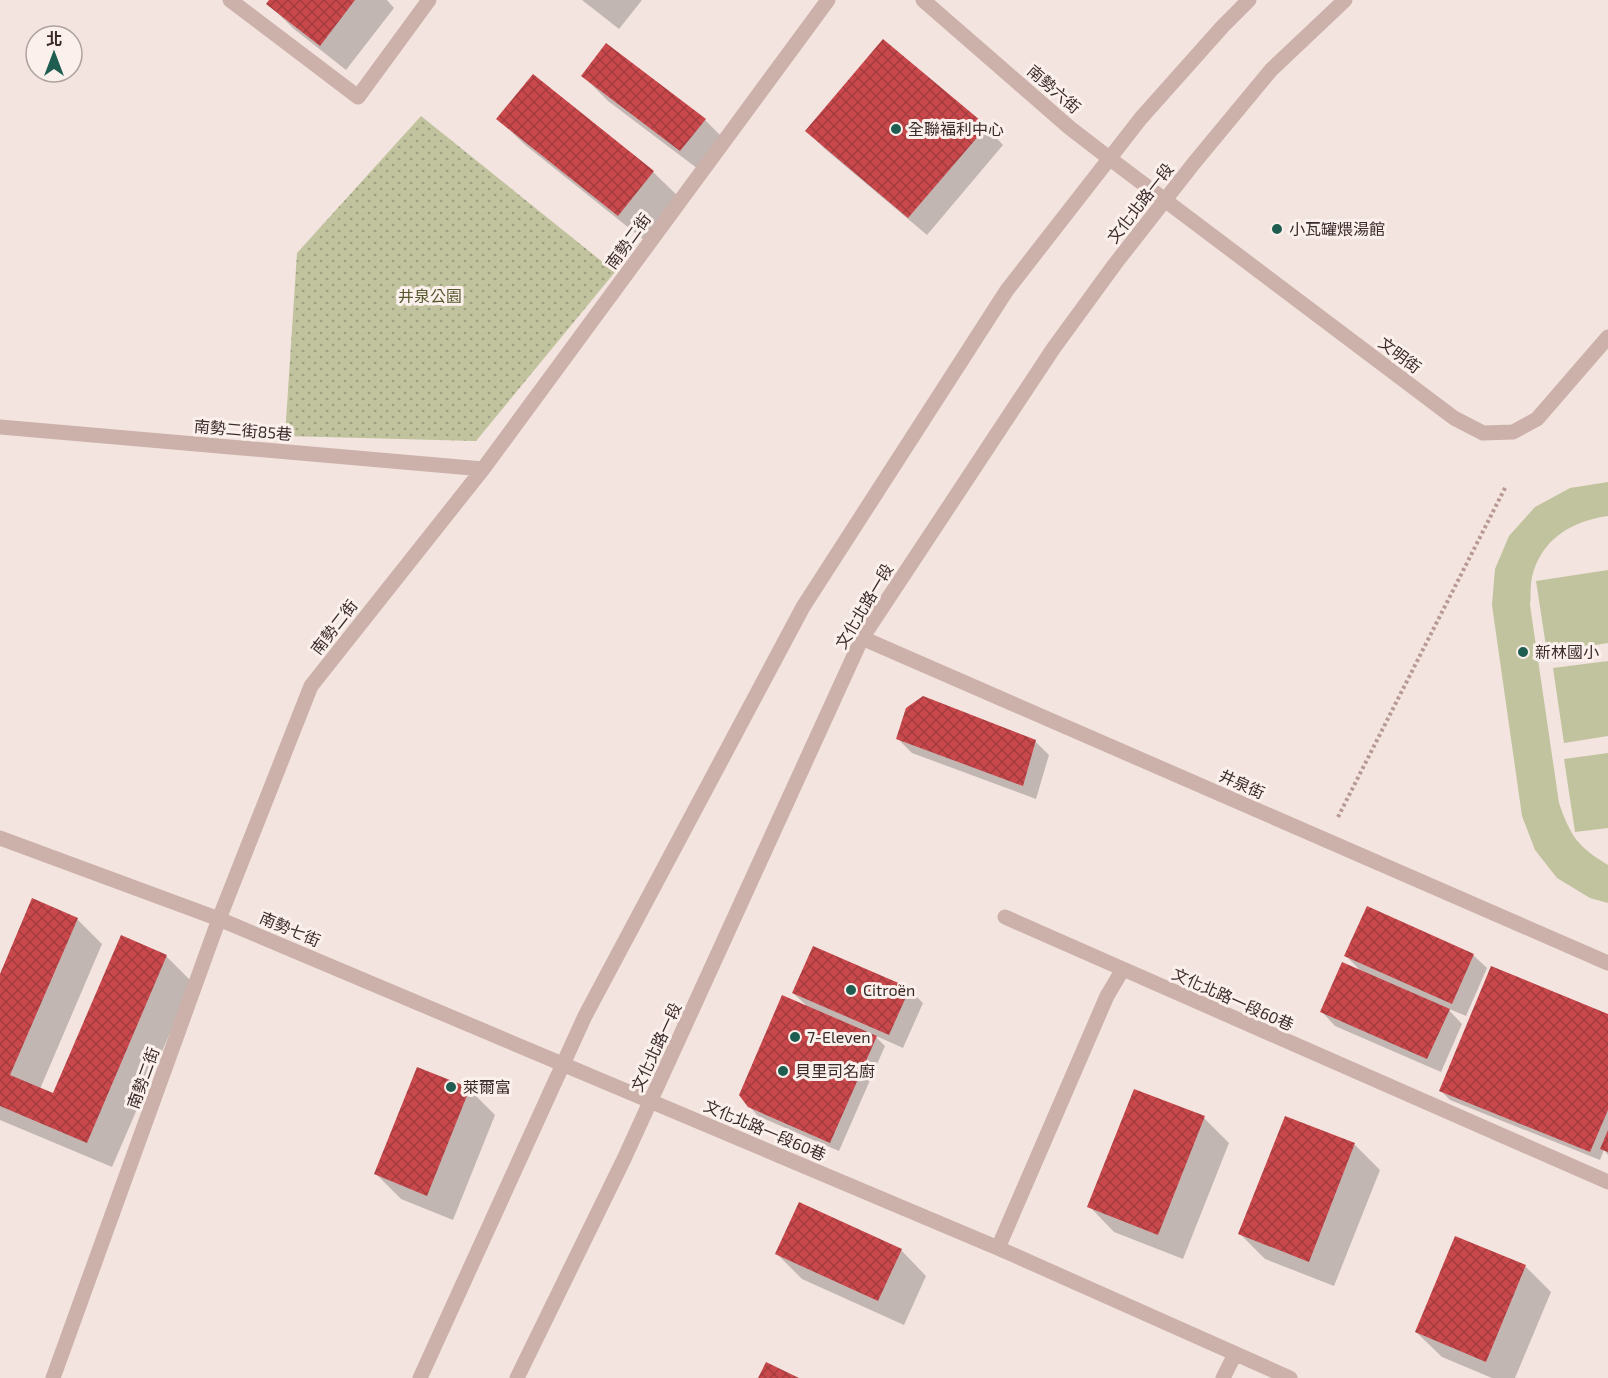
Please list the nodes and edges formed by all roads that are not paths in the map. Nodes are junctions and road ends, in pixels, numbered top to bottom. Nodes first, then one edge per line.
1 (230, 0) edge
2 (429, 0) edge
3 (828, 0) edge
4 (923, 0) edge
5 (1249, 0) edge
6 (1345, 0) edge
7 (1109, 158) junction
8 (1165, 201) junction
9 (1608, 337) edge
10 (0, 427) edge
11 (483, 469) junction
12 (862, 638) junction
13 (0, 838) edge
14 (1005, 917) dead end
15 (219, 919) junction
16 (1608, 963) edge
17 (1123, 969) junction
18 (562, 1064) junction
19 (651, 1101) junction
20 (1608, 1182) edge
21 (998, 1248) junction
22 (1235, 1354) junction
23 (53, 1378) edge
24 (420, 1378) edge
25 (517, 1378) edge
26 (1222, 1378) edge
27 (1290, 1378) edge

1 - 2 street
3 - 11 street, 南勢二街
4 - 7 street, 南勢六街
5 - 7 street
6 - 8 street, 文化北路一段
7 - 8 street, 南勢六街
7 - 18 street
8 - 9 street, 文明街
8 - 12 street, 文化北路一段
10 - 11 street, 南勢二街85巷
11 - 15 street, 南勢二街
12 - 16 street, 井泉街
12 - 19 street, 文化北路一段
13 - 15 street, 南勢七街
14 - 17 street, 文化北路一段60巷
15 - 18 street, 南勢七街
15 - 23 street, 南勢二街
17 - 20 street, 文化北路一段60巷
17 - 21 street
18 - 19 street, 南勢七街
18 - 24 street
19 - 21 street, 文化北路一段60巷
19 - 25 street, 文化北路一段
21 - 22 street, 文化北路一段60巷
22 - 26 street
22 - 27 street, 文化北路一段60巷

